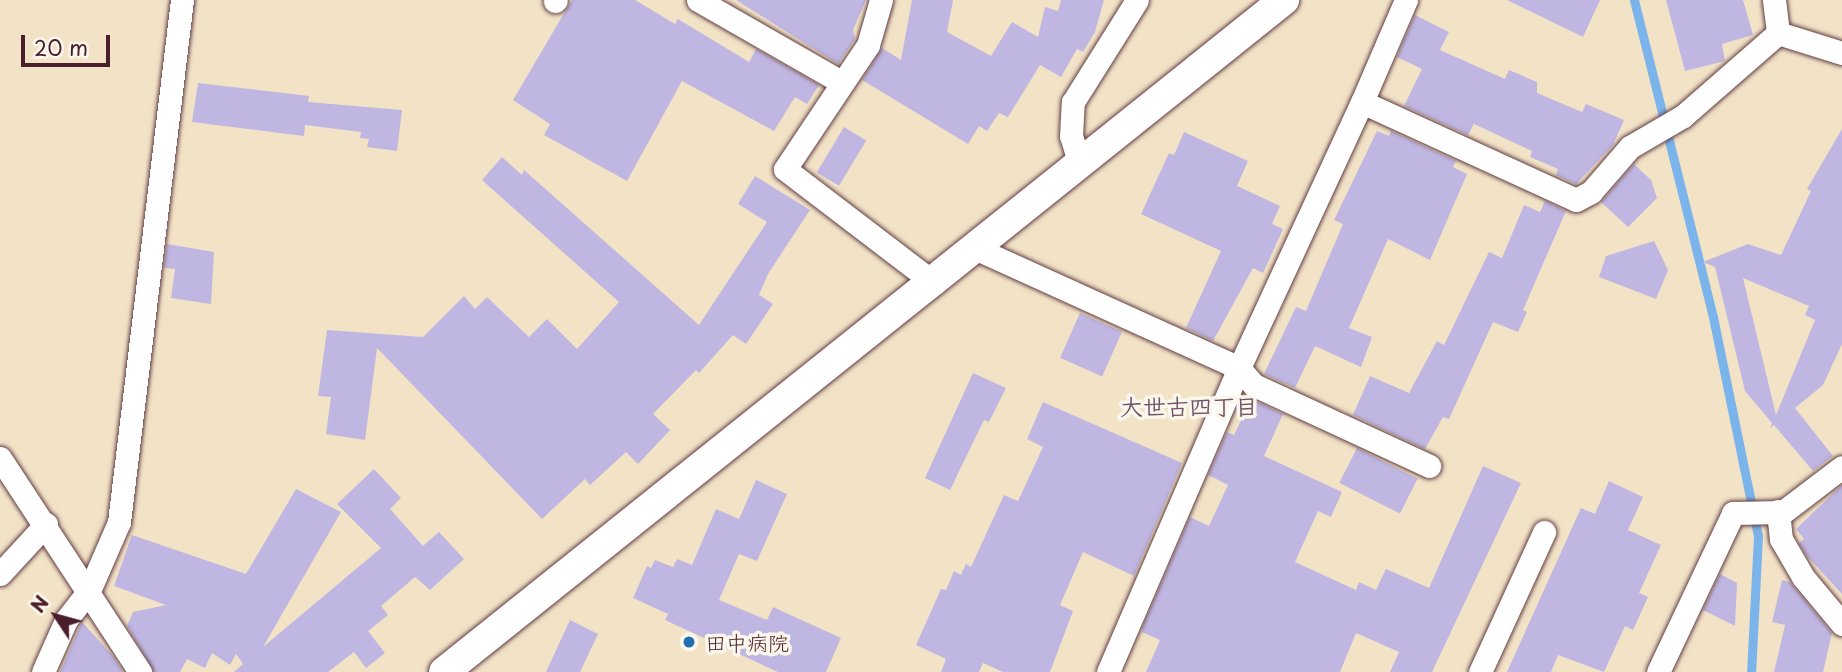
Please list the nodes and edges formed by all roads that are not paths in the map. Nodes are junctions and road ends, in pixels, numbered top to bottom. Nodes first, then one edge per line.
1 (182, 0) edge
2 (698, 0) edge
3 (881, 0) edge
4 (1137, 0) edge
5 (1284, 0) edge
6 (1406, 0) edge
7 (1774, 0) edge
8 (1778, 33) junction
9 (1842, 53) edge
10 (841, 82) junction
11 (1362, 102) junction
12 (1080, 165) junction
13 (977, 249) junction
14 (934, 283) junction
15 (1238, 368) junction
16 (0, 458) edge
17 (1429, 466) dead end
18 (1842, 467) edge
19 (1776, 511) junction
20 (46, 524) junction
21 (1544, 531) dead end
22 (0, 574) edge
23 (89, 591) junction
24 (1842, 624) edge
25 (43, 672) edge
26 (140, 672) edge
27 (444, 672) edge
28 (1108, 672) edge
29 (1480, 672) edge
30 (1658, 672) edge

1 - 23 street
2 - 10 street
3 - 10 street
4 - 12 street
5 - 12 street
6 - 11 street
7 - 8 street
8 - 9 street
8 - 11 street
10 - 14 street
11 - 15 street
12 - 13 street
13 - 14 street
13 - 15 street
14 - 27 street
15 - 17 street
15 - 28 street
16 - 20 street
18 - 19 street
19 - 24 street
19 - 30 street
20 - 22 street
20 - 23 street
21 - 29 street
23 - 25 street
23 - 26 street

